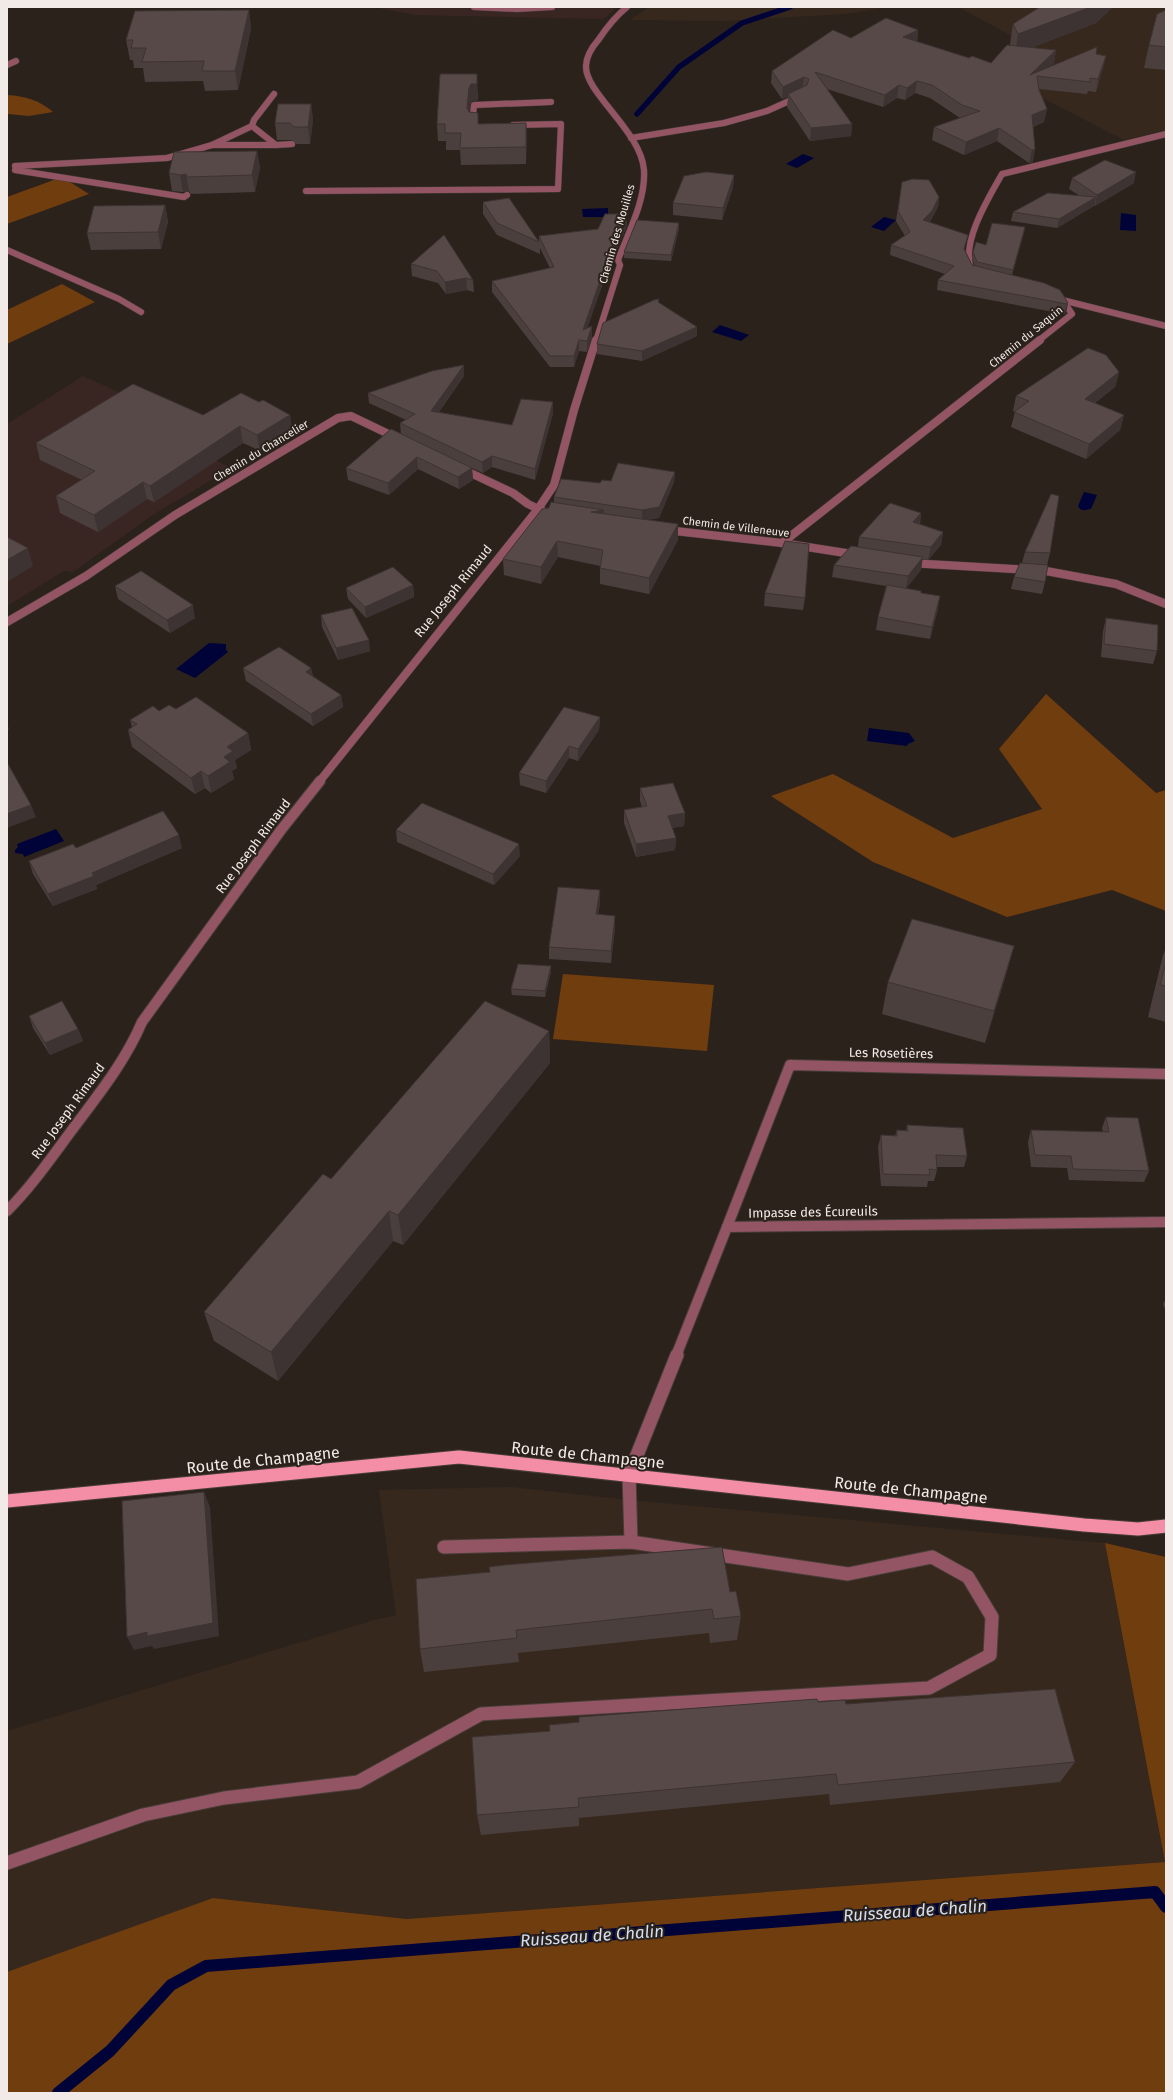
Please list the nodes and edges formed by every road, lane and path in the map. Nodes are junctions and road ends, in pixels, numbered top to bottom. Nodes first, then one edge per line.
1 (474, 7) edge
2 (552, 7) edge
3 (628, 7) edge
4 (16, 61) dead end
5 (7, 64) edge
6 (274, 94) dead end
7 (804, 94) edge
8 (551, 102) dead end
9 (479, 125) edge
10 (509, 125) edge
11 (252, 126) junction
12 (1166, 134) edge
13 (631, 138) junction
14 (292, 144) edge
15 (276, 145) junction
16 (212, 146) junction
17 (306, 191) dead end
18 (187, 194) edge
19 (7, 250) edge
20 (980, 274) edge
21 (1057, 292) edge
22 (1062, 300) junction
23 (141, 312) dead end
24 (1166, 326) edge
25 (409, 444) edge
26 (452, 464) edge
27 (538, 509) junction
28 (551, 513) edge
29 (661, 530) edge
30 (782, 543) junction
31 (867, 556) edge
32 (898, 561) edge
33 (1166, 604) edge
34 (7, 622) edge
35 (1166, 1074) edge
36 (7, 1211) edge
37 (1166, 1222) edge
38 (727, 1227) junction
39 (629, 1475) junction
40 (7, 1501) edge
41 (1166, 1526) edge
42 (631, 1542) junction
43 (444, 1547) dead end
44 (7, 1863) edge

1 - 2 street
3 - 13 street, Chemin des Mouilles
4 - 5 street
6 - 11 street
7 - 13 street
8 - 9 street
10 - 17 street
11 - 15 street
11 - 16 street
12 - 20 street
13 - 27 street, Chemin des Mouilles
14 - 15 street
15 - 16 street
16 - 18 street
19 - 23 street
21 - 22 street, Chemin du Saquin
22 - 24 street
22 - 30 street, Chemin du Saquin
25 - 34 street, Chemin du Chancelier
26 - 27 street
27 - 28 street
27 - 36 street, Rue Joseph Rimaud
29 - 30 street, Chemin de Villeneuve
30 - 31 street, Chemin de Villeneuve
32 - 33 street
35 - 38 street, Les Rosetières
37 - 38 street, Impasse des Écureuils
38 - 39 street
39 - 40 main road, Route de Champagne
39 - 41 main road, Route de Champagne
39 - 42 street
42 - 43 street
42 - 44 street

